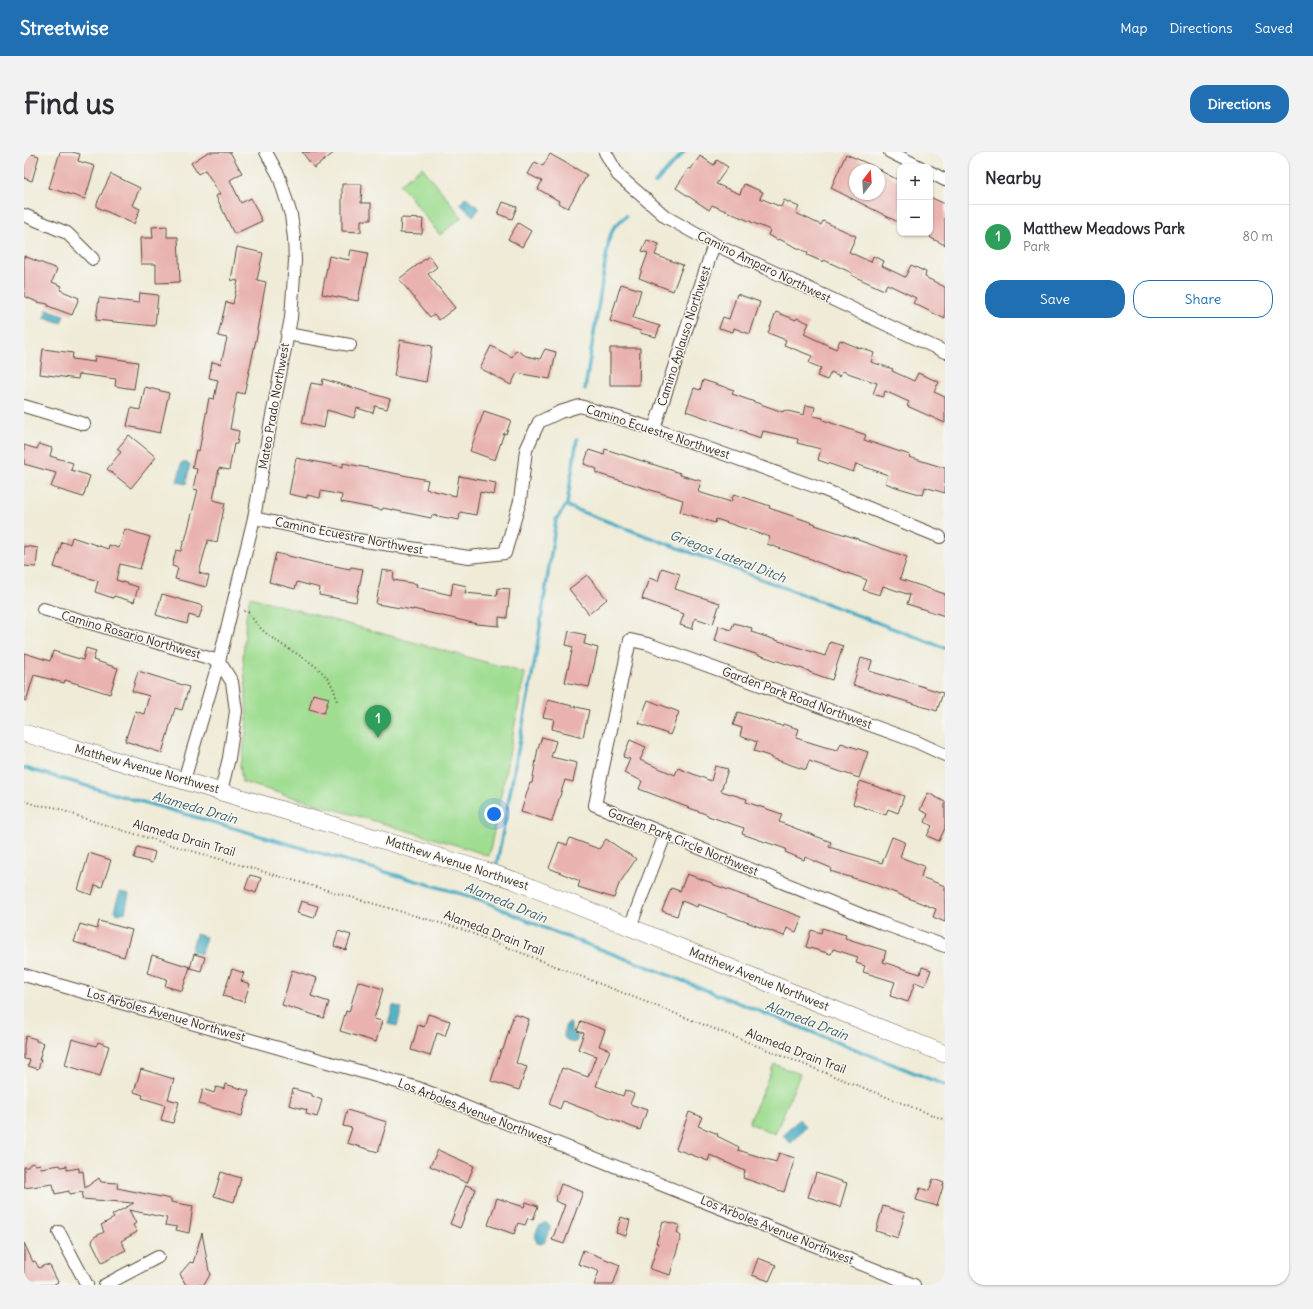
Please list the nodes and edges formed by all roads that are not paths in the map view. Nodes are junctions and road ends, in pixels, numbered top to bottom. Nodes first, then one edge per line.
1 (266, 152) edge
2 (605, 152) edge
3 (890, 152) edge
4 (914, 164) edge
5 (933, 174) edge
6 (945, 180) edge
7 (24, 215) edge
8 (714, 244) junction
9 (93, 259) dead end
10 (287, 334) junction
11 (350, 345) dead end
12 (945, 352) edge
13 (24, 406) edge
14 (84, 424) dead end
15 (654, 429) junction
16 (254, 518) junction
17 (940, 538) dead end
18 (42, 609) dead end
19 (648, 644) joint
20 (219, 661) junction
21 (24, 733) edge
22 (945, 755) edge
23 (184, 780) junction
24 (221, 791) junction
25 (665, 835) junction
26 (630, 927) junction
27 (945, 946) edge
28 (24, 975) edge
29 (945, 1054) edge
30 (59, 1232) dead end
31 (158, 1257) dead end
32 (87, 1285) edge
33 (105, 1285) edge
34 (914, 1285) edge

1 - 10 street, Mateo Prado Northwest
2 - 8 street, Camino Amparo Northwest
3 - 4 street
5 - 6 street
7 - 9 street
8 - 12 street, Camino Amparo Northwest
8 - 15 street, Camino Aplauso Northwest
10 - 11 street
10 - 16 street, Mateo Prado Northwest
13 - 14 street
15 - 16 street, Camino Ecuestre Northwest
15 - 17 street, Camino Ecuestre Northwest
16 - 20 street, Mateo Prado Northwest
18 - 20 street, Camino Rosario Northwest
19 - 22 street, Garden Park Road Northwest
19 - 25 street, Garden Park Circle Northwest
20 - 23 street, Mateo Prado Northwest
20 - 24 street
21 - 23 street, Matthew Avenue Northwest
23 - 24 street, Matthew Avenue Northwest
24 - 26 street, Matthew Avenue Northwest
25 - 26 street
25 - 27 street, Garden Park Circle Northwest
26 - 29 street, Matthew Avenue Northwest
28 - 34 street, Los Arboles Avenue Northwest
30 - 32 street
31 - 33 street

